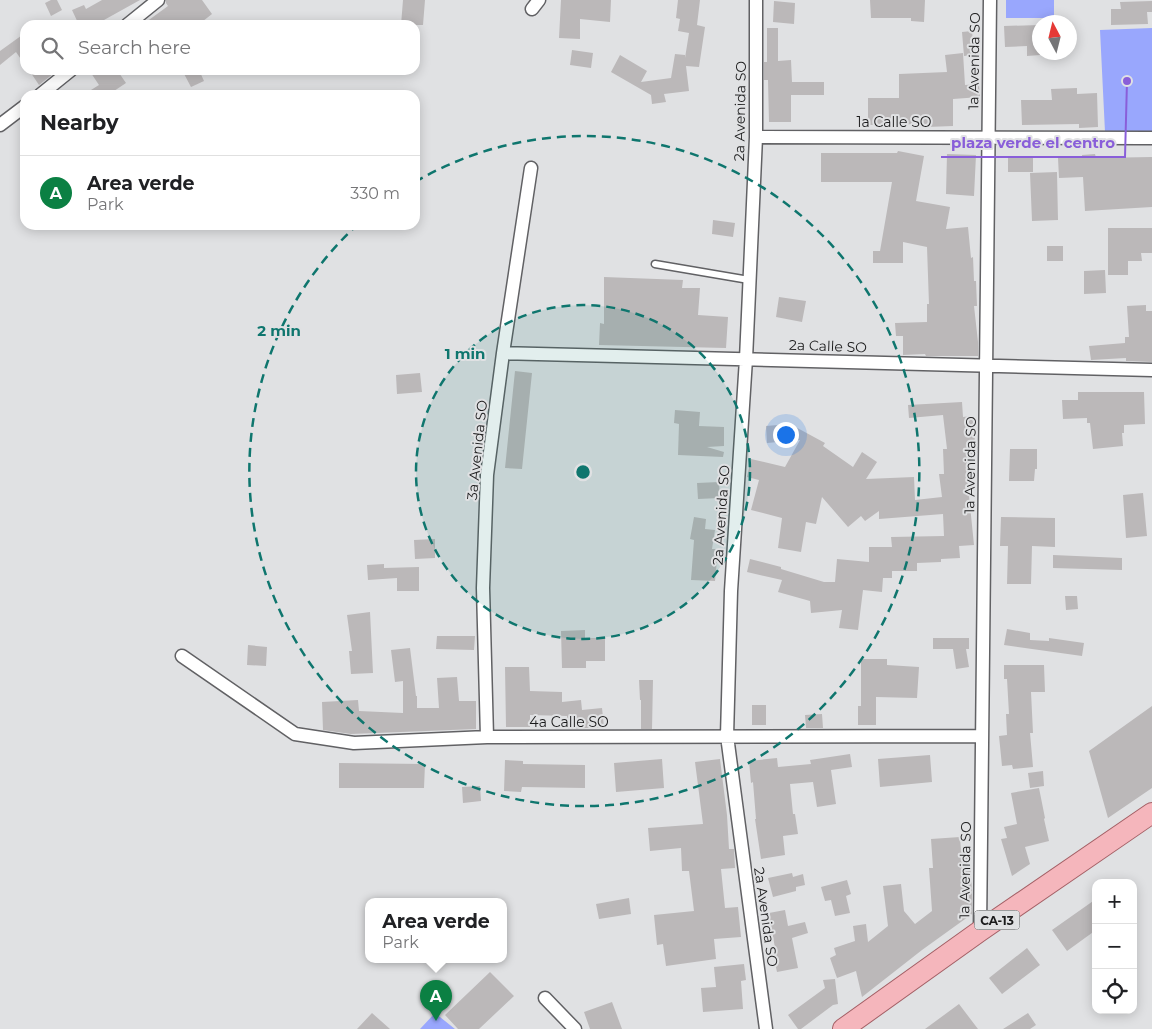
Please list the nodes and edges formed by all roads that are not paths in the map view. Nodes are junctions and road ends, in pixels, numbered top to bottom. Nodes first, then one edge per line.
1 (158, 0) edge
2 (756, 0) edge
3 (990, 0) edge
4 (133, 20) edge
5 (65, 75) edge
6 (46, 90) edge
7 (20, 110) edge
8 (0, 125) edge
9 (756, 137) junction
10 (988, 138) junction
11 (1152, 138) edge
12 (531, 168) dead end
13 (655, 264) dead end
14 (749, 280) junction
15 (503, 352) junction
16 (746, 359) junction
17 (986, 366) junction
18 (1152, 370) edge
19 (182, 656) dead end
20 (727, 736) junction
21 (982, 736) junction
22 (487, 737) junction
23 (1152, 813) edge
24 (980, 931) junction
25 (545, 998) dead end
26 (575, 1029) edge
27 (766, 1029) edge
28 (843, 1029) edge

1 - 4 street
2 - 9 street, 2a Avenida SO
3 - 10 street, 1a Avenida SO
5 - 6 street
7 - 8 street
9 - 10 street, 1a Calle SO
9 - 14 street, 2a Avenida SO
10 - 11 street, 1a Calle SO
10 - 17 street, 1a Avenida SO
12 - 15 street, 3a Avenida SO
13 - 14 lane
14 - 16 street, 2a Avenida SO
15 - 16 street, 2a Calle SO
15 - 22 street, 3a Avenida SO
16 - 17 street, 2a Calle SO
16 - 20 street, 2a Avenida SO
17 - 18 street, 2a Calle SO
17 - 21 street, 1a Avenida SO
19 - 22 street, 4a Calle SO
20 - 21 street, 4a Calle SO
20 - 22 street, 4a Calle SO
20 - 27 street, 2a Avenida SO
21 - 24 street, 1a Avenida SO
23 - 24 main road, CA-13
24 - 28 main road, CA-13
25 - 26 street

